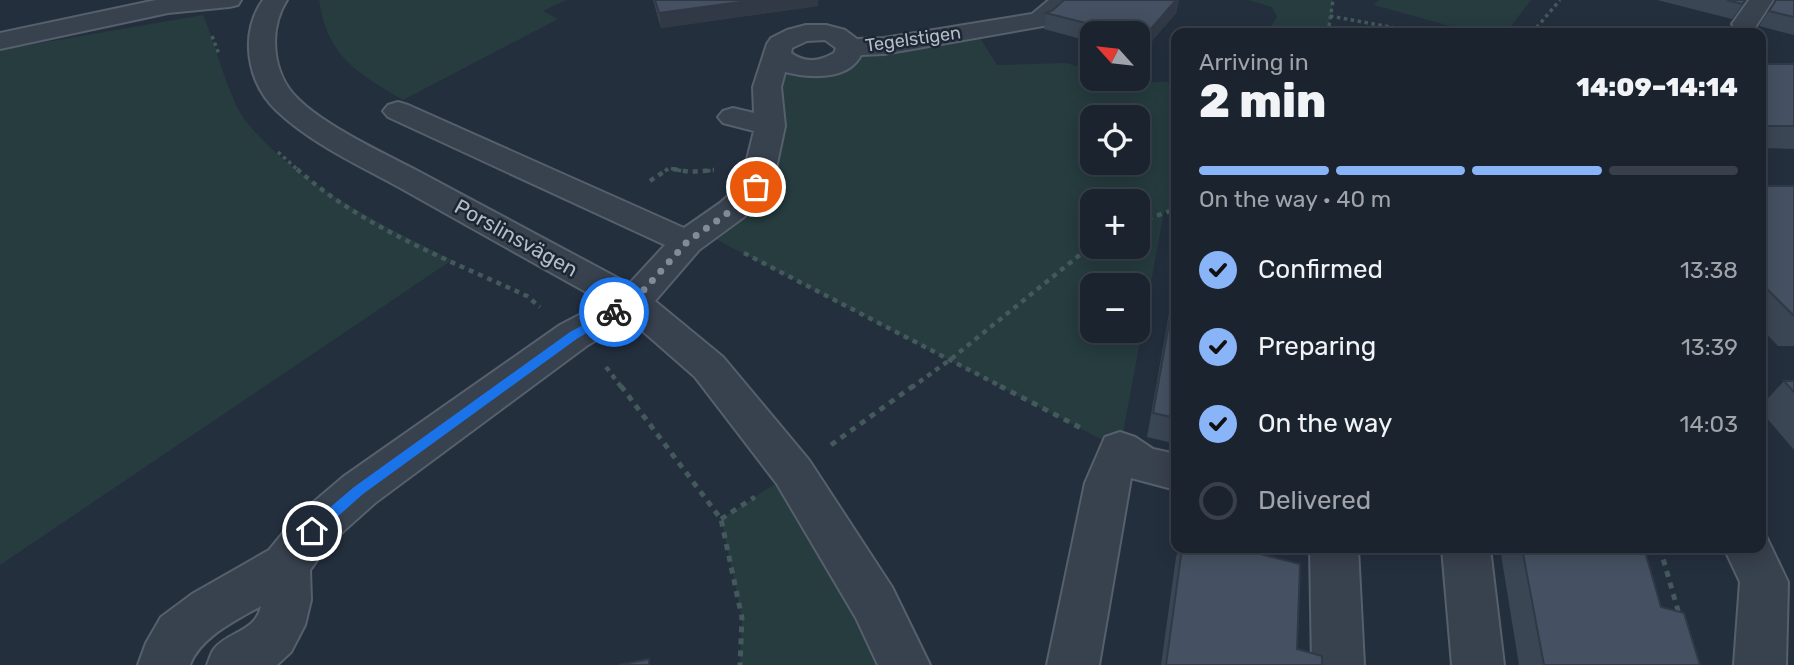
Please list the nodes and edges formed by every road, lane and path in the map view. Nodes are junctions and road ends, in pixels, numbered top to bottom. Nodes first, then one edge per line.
1 (229, 0) edge
2 (275, 0) edge
3 (1333, 0) edge
4 (1560, 0) edge
5 (1761, 0) edge
6 (1059, 4) edge
7 (1330, 16) junction
8 (1745, 24) edge
9 (1329, 28) edge
10 (1396, 28) edge
11 (1536, 28) edge
12 (0, 41) edge
13 (398, 111) dead end
14 (733, 117) dead end
15 (770, 126) junction
16 (761, 166) junction
17 (612, 208) junction
18 (1171, 211) edge
19 (1150, 218) edge
20 (695, 237) junction
21 (1080, 255) edge
22 (452, 260) dead end
23 (633, 302) junction
24 (574, 335) junction
25 (951, 359) junction
26 (1120, 449) junction
27 (1171, 471) edge
28 (793, 472) junction
29 (1334, 553) edge
30 (1467, 553) edge
31 (1661, 553) edge
32 (1750, 553) edge
33 (286, 565) junction
34 (1682, 626) edge
35 (255, 658) edge
36 (164, 665) edge
37 (740, 665) edge
38 (904, 665) edge
39 (1073, 665) edge
40 (1338, 665) edge
41 (1478, 665) edge
42 (1760, 665) edge

1 - 12 street
2 - 23 street, Porslinsvägen
3 - 7 path
4 - 11 path
5 - 8 street
6 - 15 street, Tegelstigen
7 - 9 path
7 - 10 path
13 - 17 street
14 - 15 street
15 - 16 street, Tegelstigen
16 - 17 path
16 - 20 street, Tegelstigen
17 - 20 street
18 - 19 path
20 - 23 street, Tegelstigen
20 - 25 path
21 - 25 path
22 - 24 path
23 - 24 street, Tegelstigen
23 - 28 street, Porslinsvägen
24 - 33 street, Tegelstigen
24 - 37 path
25 - 26 path
25 - 28 path
26 - 27 street
26 - 39 street
28 - 38 street, Porslinsvägen
29 - 40 street
30 - 41 street
31 - 34 path
32 - 42 street
33 - 35 street
33 - 36 street

